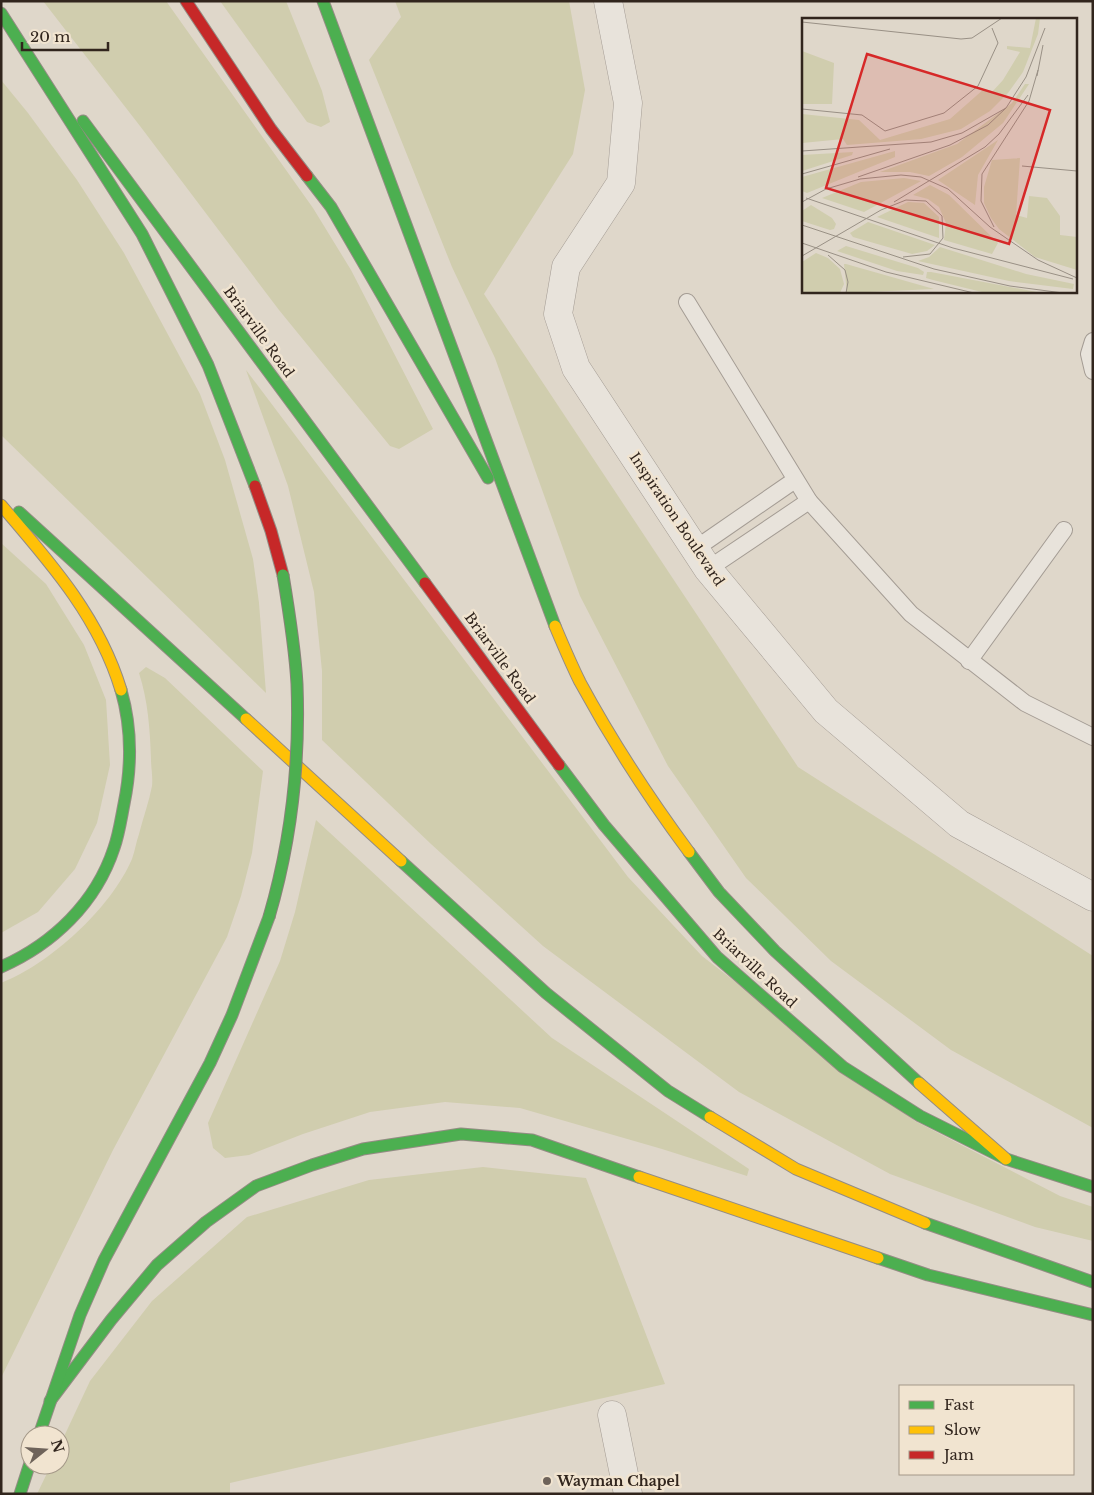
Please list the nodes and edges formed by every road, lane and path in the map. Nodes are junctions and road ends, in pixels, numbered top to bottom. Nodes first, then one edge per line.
1 (186, 1) edge
2 (323, 1) edge
3 (608, 1) edge
4 (1, 12) edge
5 (687, 302) dead end
6 (1093, 341) edge
7 (1093, 371) edge
8 (795, 480) junction
9 (1, 495) edge
10 (809, 501) junction
11 (1, 505) edge
12 (1064, 530) dead end
13 (522, 534) junction
14 (702, 559) junction
15 (969, 661) junction
16 (1093, 737) edge
17 (1093, 897) edge
18 (1, 967) edge
19 (1006, 1159) junction
20 (1093, 1187) edge
21 (1093, 1282) edge
22 (1093, 1315) edge
23 (50, 1401) junction
24 (612, 1415) dead end
25 (42, 1425) edge
26 (26, 1475) edge
27 (20, 1494) edge
28 (628, 1494) edge

1 - 13 main road
2 - 13 main road
3 - 14 street, Inspiration Boulevard
4 - 19 main road, Briarville Road
4 - 23 main road, bridge
5 - 8 lane
6 - 7 lane
8 - 10 lane
8 - 14 lane
9 - 21 main road
10 - 14 lane
10 - 15 lane
11 - 18 main road
12 - 15 lane
13 - 19 main road
14 - 17 street, Inspiration Boulevard
15 - 16 lane
19 - 20 main road, Briarville Road
22 - 23 main road
23 - 25 main road
24 - 28 street
26 - 27 main road

